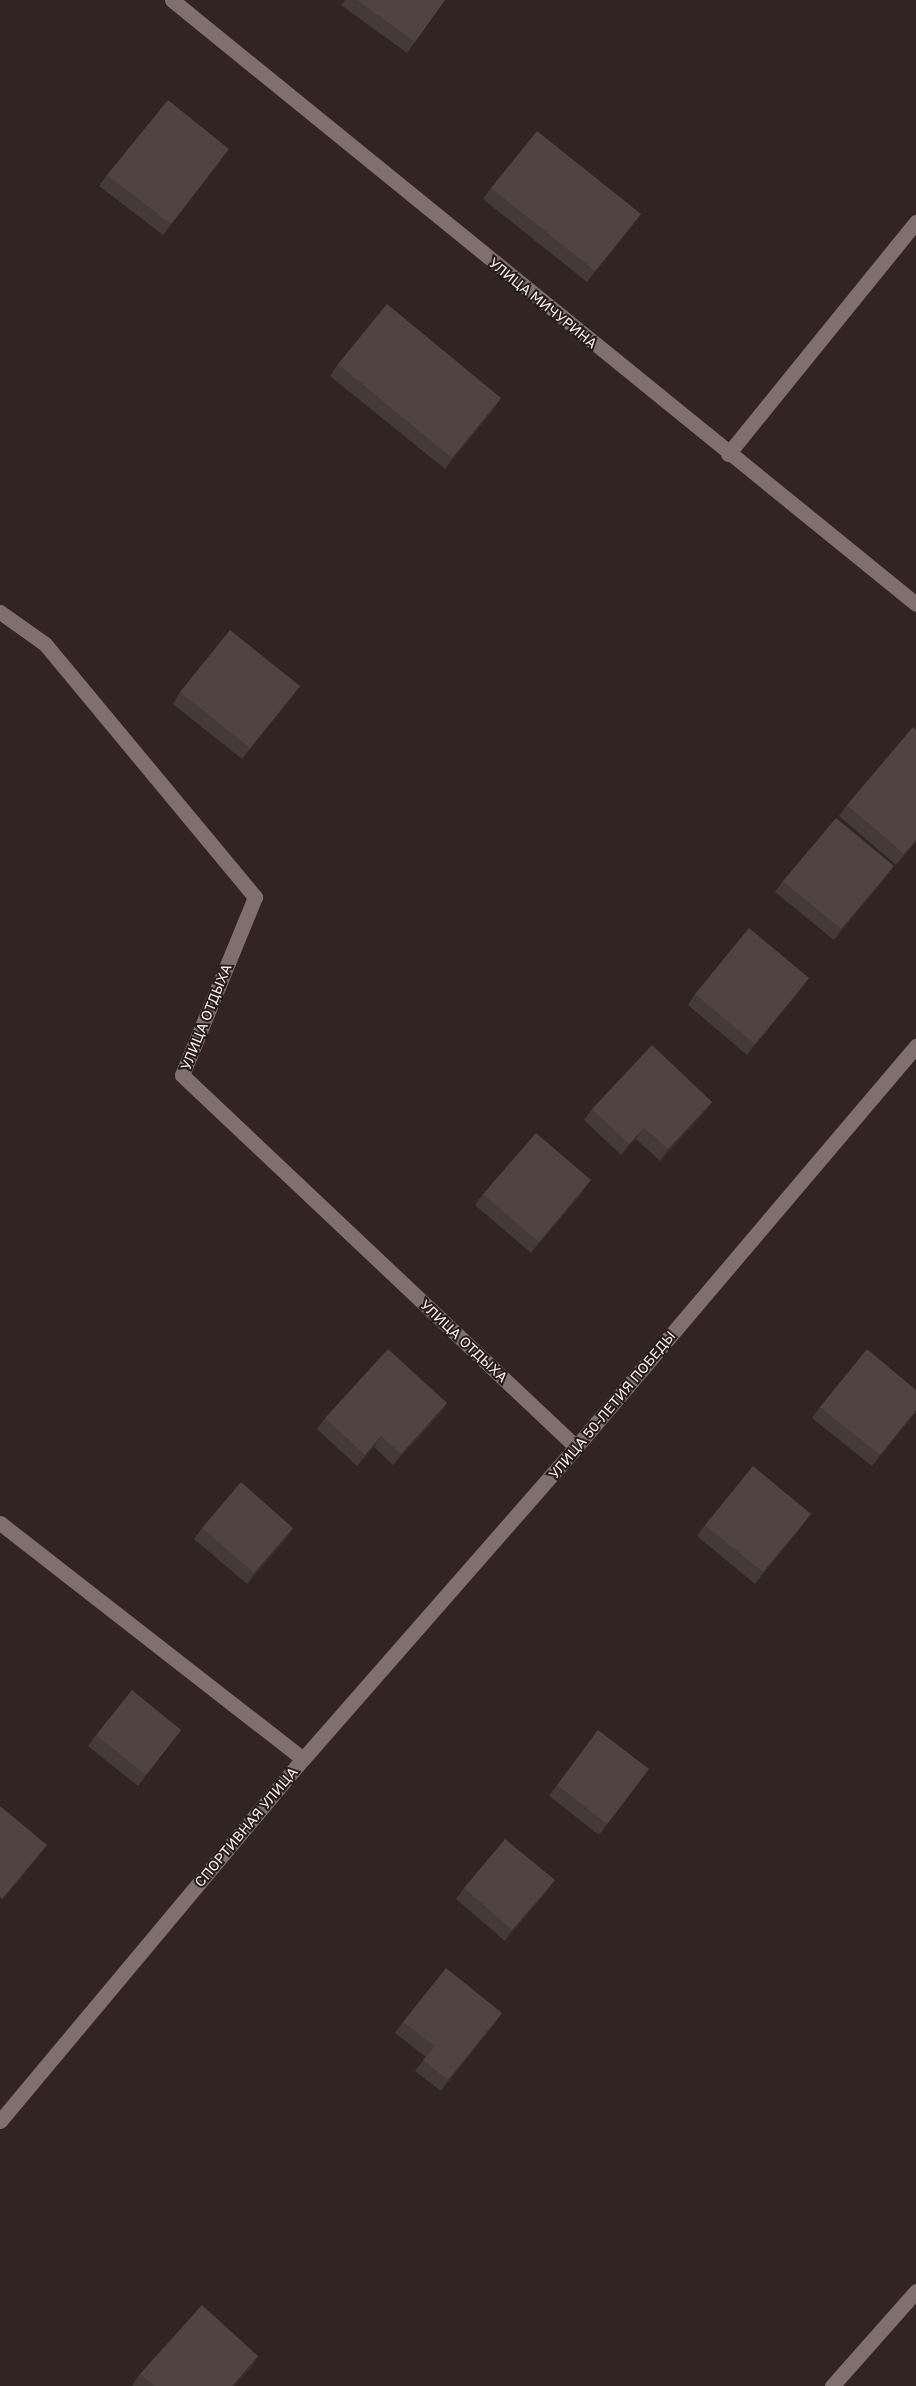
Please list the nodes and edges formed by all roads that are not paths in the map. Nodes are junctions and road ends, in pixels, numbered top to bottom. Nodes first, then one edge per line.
1 (172, 0) edge
2 (916, 222) edge
3 (728, 454) junction
4 (916, 604) edge
5 (0, 612) edge
6 (916, 1046) edge
7 (576, 1447) junction
8 (0, 1523) edge
9 (303, 1759) junction
10 (0, 2121) edge
11 (916, 2291) edge
12 (832, 2386) edge

1 - 3 street, УЛИЦА МИЧУРИНА
2 - 3 street
3 - 4 street, УЛИЦА МИЧУРИНА
5 - 7 street, УЛИЦА ОТДЫХА
6 - 7 street, УЛИЦА 50-ЛЕТИЯ ПОБЕДЫ
7 - 9 street, УЛИЦА 50-ЛЕТИЯ ПОБЕДЫ
8 - 9 street, СПОРТИВНАЯ УЛИЦА
9 - 10 street, СПОРТИВНАЯ УЛИЦА
11 - 12 street

